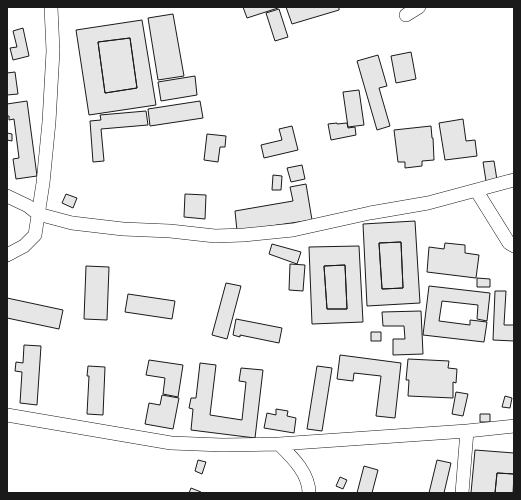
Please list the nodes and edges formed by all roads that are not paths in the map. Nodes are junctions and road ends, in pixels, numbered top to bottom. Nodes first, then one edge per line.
1 (51, 7) edge
2 (419, 7) edge
3 (406, 15) dead end
4 (514, 180) edge
5 (476, 190) junction
6 (7, 196) edge
7 (38, 214) junction
8 (514, 246) edge
9 (7, 255) edge
10 (7, 415) edge
11 (514, 426) edge
12 (467, 431) junction
13 (279, 444) junction
14 (309, 493) edge
15 (462, 493) edge

1 - 7 street
2 - 3 street
4 - 5 street
5 - 7 street
5 - 8 street
6 - 7 street
7 - 9 street
10 - 13 street
11 - 12 street
12 - 13 street
12 - 15 street
13 - 14 street

